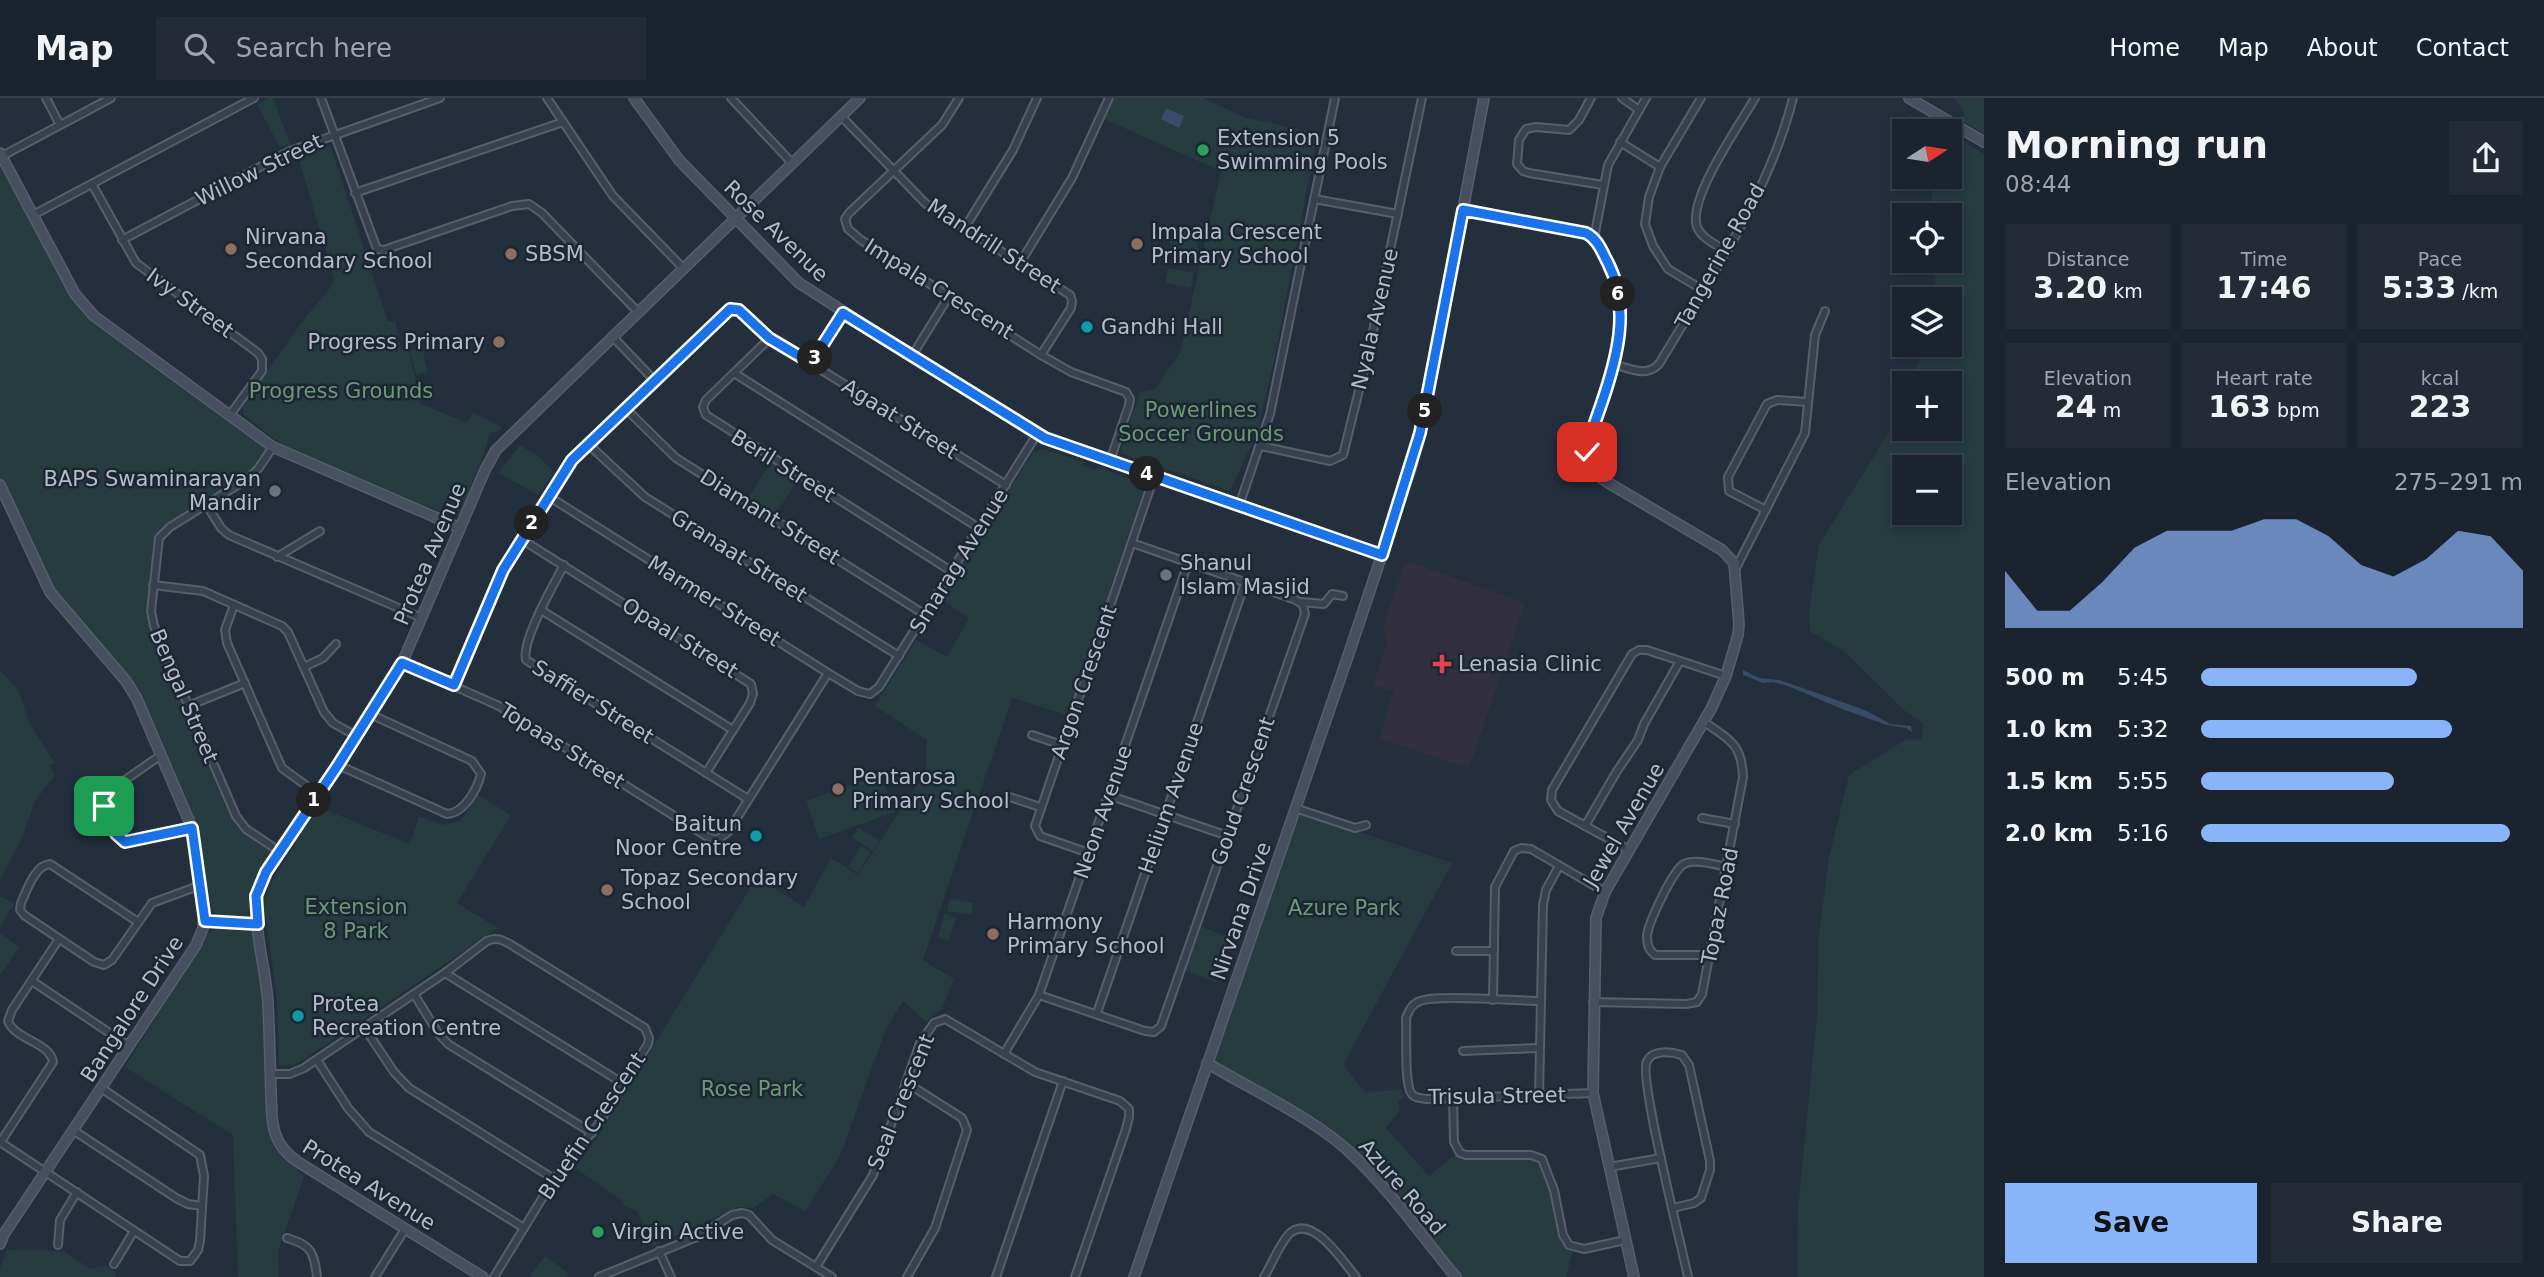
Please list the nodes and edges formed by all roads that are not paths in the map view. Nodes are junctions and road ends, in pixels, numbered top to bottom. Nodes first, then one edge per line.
1 (46, 98) edge
2 (111, 98) edge
3 (254, 98) edge
4 (321, 98) edge
5 (440, 98) edge
6 (547, 98) edge
7 (634, 98) edge
8 (731, 98) edge
9 (745, 98) edge
10 (860, 98) edge
11 (959, 98) edge
12 (1037, 98) edge
13 (1109, 98) edge
14 (1335, 98) edge
15 (1422, 98) edge
16 (1484, 98) edge
17 (1591, 98) edge
18 (1622, 98) edge
19 (1646, 98) edge
20 (1701, 98) edge
21 (1755, 98) edge
22 (1793, 98) edge
23 (1909, 98) edge
24 (737, 105) junction
25 (1639, 110) junction
26 (841, 116) junction
27 (564, 122) junction
28 (60, 125) junction
29 (334, 134) junction
30 (1620, 142) junction
31 (1984, 142) edge
32 (1, 155) edge
33 (792, 163) junction
34 (1660, 167) junction
35 (893, 171) junction
36 (92, 184) junction
37 (1603, 185) junction
38 (355, 193) junction
39 (1314, 199) junction
40 (1463, 210) junction
41 (33, 215) junction
42 (1398, 215) junction
43 (735, 218) junction
44 (964, 229) junction
45 (1594, 238) junction
46 (122, 240) junction
47 (1726, 251) junction
48 (1020, 263) junction
49 (683, 268) junction
50 (1703, 290) junction
51 (949, 296) junction
52 (1825, 311) dead end
53 (638, 312) junction
54 (843, 313) junction
55 (612, 336) junction
56 (769, 338) junction
57 (1041, 355) junction
58 (912, 356) junction
59 (811, 363) junction
60 (1613, 364) junction
61 (733, 373) junction
62 (654, 380) junction
63 (1808, 402) junction
64 (625, 408) junction
65 (230, 415) junction
66 (1037, 433) junction
67 (588, 444) junction
68 (1261, 446) junction
69 (273, 447) junction
70 (1110, 461) junction
71 (1154, 477) junction
72 (0, 485) edge
73 (1006, 485) junction
74 (548, 496) junction
75 (206, 504) junction
76 (1239, 506) junction
77 (1766, 510) junction
78 (460, 528) junction
79 (979, 528) junction
80 (320, 531) dead end
81 (522, 539) junction
82 (1132, 543) junction
83 (1382, 555) junction
84 (277, 557) junction
85 (1188, 563) junction
86 (564, 565) junction
87 (1736, 568) junction
88 (951, 570) junction
89 (1245, 583) junction
90 (153, 585) junction
91 (1343, 596) dead end
92 (1300, 602) junction
93 (234, 605) junction
94 (541, 610) junction
95 (925, 614) junction
96 (422, 618) junction
97 (336, 644) dead end
98 (899, 656) junction
99 (1681, 661) junction
100 (402, 663) junction
101 (304, 667) junction
102 (828, 673) junction
103 (1726, 676) junction
104 (244, 683) junction
105 (454, 685) junction
106 (880, 687) joint
107 (188, 706) junction
108 (370, 714) junction
109 (1704, 722) junction
110 (733, 730) junction
111 (1032, 735) dead end
112 (356, 736) junction
113 (1062, 745) junction
114 (162, 755) junction
115 (338, 765) junction
116 (706, 773) junction
117 (318, 794) junction
118 (1108, 795) junction
119 (1010, 797) dead end
120 (748, 799) junction
121 (1040, 807) junction
122 (1295, 808) junction
123 (1165, 814) junction
124 (1702, 818) dead end
125 (1735, 824) junction
126 (1366, 825) dead end
127 (1585, 826) junction
128 (192, 828) junction
129 (1228, 836) junction
130 (1629, 850) junction
131 (279, 851) junction
132 (1089, 853) junction
133 (1559, 866) junction
134 (1727, 867) junction
135 (201, 885) junction
136 (1605, 892) junction
137 (205, 921) junction
138 (138, 922) junction
139 (258, 924) junction
140 (59, 939) junction
141 (1456, 951) dead end
142 (1494, 951) junction
143 (1710, 955) junction
144 (445, 973) junction
145 (32, 981) junction
146 (414, 995) junction
147 (1039, 995) junction
148 (1493, 1000) junction
149 (1540, 1001) junction
150 (1593, 1002) junction
151 (1097, 1013) junction
152 (365, 1027) junction
153 (129, 1046) junction
154 (1539, 1048) junction
155 (1463, 1051) dead end
156 (1004, 1054) junction
157 (317, 1060) junction
158 (1208, 1063) junction
159 (270, 1074) junction
160 (1063, 1082) junction
161 (906, 1083) junction
162 (624, 1084) junction
163 (101, 1088) junction
164 (1593, 1093) junction
165 (1539, 1096) junction
166 (1453, 1098) junction
167 (73, 1130) junction
168 (592, 1133) junction
169 (0, 1142) edge
170 (1661, 1158) junction
171 (1609, 1167) junction
172 (45, 1171) junction
173 (554, 1179) junction
174 (77, 1192) junction
175 (202, 1206) junction
176 (1673, 1208) junction
177 (524, 1228) junction
178 (405, 1229) junction
179 (134, 1231) junction
180 (287, 1238) dead end
181 (1625, 1240) junction
182 (0, 1244) edge
183 (58, 1245) dead end
184 (659, 1251) junction
185 (114, 1264) dead end
186 (816, 1267) junction
187 (317, 1277) edge
188 (375, 1277) edge
189 (483, 1277) edge
190 (494, 1277) edge
191 (599, 1277) edge
192 (671, 1277) edge
193 (832, 1277) edge
194 (907, 1277) edge
195 (996, 1277) edge
196 (1075, 1277) edge
197 (1133, 1277) edge
198 (1264, 1277) edge
199 (1356, 1277) edge
200 (1456, 1277) edge
201 (1634, 1277) edge
202 (1688, 1277) edge

1 - 28 street
2 - 28 street
3 - 36 street
4 - 29 street
5 - 29 street, Willow Street
6 - 27 street
7 - 43 street, Rose Avenue
8 - 24 street
9 - 24 street
10 - 26 street, Protea Avenue
11 - 35 street, Impala Crescent
12 - 44 street
13 - 48 street
14 - 39 street
15 - 42 street, Nyala Avenue
16 - 40 street, Nirvana Drive
17 - 37 street
18 - 25 street
19 - 25 street
20 - 34 street
21 - 47 street
22 - 47 street, Tangerine Road
23 - 31 street
24 - 33 street
25 - 30 street
26 - 33 street, Protea Avenue
26 - 35 street, Mandrill Street
27 - 38 street
27 - 49 street
28 - 32 street
29 - 38 street
29 - 46 street, Willow Street
30 - 34 street
30 - 37 street
32 - 41 street
33 - 43 street, Protea Avenue
34 - 50 street
35 - 44 street, Mandrill Street
35 - 51 street, Impala Crescent
36 - 41 street
36 - 46 street, Ivy Street
37 - 45 street
38 - 53 street
39 - 42 street
39 - 68 street
40 - 45 street
40 - 83 street, Nirvana Drive
41 - 65 street
42 - 68 street, Nyala Avenue
43 - 49 street, Protea Avenue
43 - 54 street, Rose Avenue
44 - 48 street, Mandrill Street
45 - 60 street
46 - 65 street, Ivy Street
47 - 50 street, Tangerine Road
48 - 57 street, Mandrill Street
49 - 53 street, Protea Avenue
50 - 60 street, Tangerine Road
51 - 57 street, Impala Crescent
51 - 58 street
52 - 63 street
53 - 55 street, Protea Avenue
54 - 58 street, Rose Avenue
54 - 59 street
55 - 62 street
55 - 78 street, Protea Avenue
56 - 59 street, Agaat Street
56 - 61 street, Beril Street
56 - 62 street, Agaat Street
57 - 70 street, Impala Crescent
58 - 66 street, Rose Avenue
59 - 73 street, Agaat Street
60 - 87 street
61 - 79 street
61 - 88 street, Beril Street
62 - 64 street
63 - 77 street
63 - 77 street
64 - 67 street
64 - 95 street, Diamant Street
65 - 69 street
66 - 70 street, Rose Avenue
66 - 73 street, Smarag Avenue
67 - 74 street
67 - 98 street, Granaat Street
68 - 76 street
69 - 75 street, Bengal Street
69 - 78 street
70 - 71 street, Rose Avenue
71 - 76 street, Rose Avenue
71 - 82 street, Argon Crescent
72 - 114 street, Bangalore Drive
73 - 79 street, Smarag Avenue
74 - 81 street
74 - 102 street, Marmer Street
75 - 84 street
75 - 90 street, Bengal Street
76 - 83 street, Rose Avenue
77 - 87 street
78 - 96 street, Protea Avenue
79 - 88 street, Smarag Avenue
80 - 84 street
81 - 86 street, Opaal Street
81 - 105 street
82 - 85 street
82 - 113 street, Argon Crescent
83 - 122 street, Nirvana Drive
84 - 96 street
85 - 89 street
85 - 118 street, Neon Avenue
86 - 94 street, Saffier Street
86 - 110 street, Opaal Street
87 - 103 street, Jewel Avenue
88 - 95 street, Smarag Avenue
89 - 92 street
89 - 123 street, Helium Avenue
90 - 93 street
90 - 107 street, Bengal Street
91 - 92 street
92 - 129 street, Goud Crescent
93 - 101 street
93 - 104 street
94 - 110 street
94 - 116 street, Saffier Street
95 - 98 street, Smarag Avenue
96 - 100 street, Protea Avenue
97 - 101 street
98 - 106 street, Smarag Avenue
99 - 103 street
99 - 127 street
99 - 127 street
100 - 105 street, Topaas Street
100 - 108 street, Protea Avenue
101 - 112 street
102 - 106 street, Marmer Street
102 - 120 street
103 - 109 street, Jewel Avenue
104 - 107 street
104 - 117 street
105 - 120 street, Topaas Street
107 - 131 street, Bengal Street
108 - 112 street, Protea Avenue
108 - 115 street
109 - 125 street, Topaz Road
109 - 130 street, Jewel Avenue
110 - 116 street, Opaal Street
111 - 113 street
112 - 115 street, Protea Avenue
113 - 121 street, Argon Crescent
114 - 128 street, Bangalore Drive
114 - 128 street
115 - 117 street, Protea Avenue
116 - 120 street, Saffier Street
117 - 131 street, Protea Avenue
118 - 123 street
118 - 132 street, Neon Avenue
119 - 121 street
121 - 132 street, Argon Crescent
122 - 126 street
122 - 158 street, Nirvana Drive
123 - 129 street
123 - 151 street, Helium Avenue
124 - 125 street
125 - 134 street, Topaz Road
127 - 130 street
128 - 135 street, Bangalore Drive
129 - 151 street, Goud Crescent
130 - 136 street, Jewel Avenue
131 - 139 street, Protea Avenue
132 - 147 street, Neon Avenue
133 - 136 street
133 - 142 street
133 - 149 street
134 - 143 street, Topaz Road
134 - 143 street
135 - 137 street, Bangalore Drive
135 - 138 street
136 - 150 street, Jewel Avenue
137 - 139 street
137 - 153 street, Bangalore Drive
138 - 140 street
138 - 140 street
139 - 159 street, Protea Avenue
140 - 145 street
141 - 142 street
142 - 148 street
143 - 150 street, Topaz Road
144 - 146 street, Bluefin Crescent
144 - 162 street
144 - 162 street, Bluefin Crescent
145 - 153 street
145 - 169 street
146 - 152 street, Bluefin Crescent
146 - 168 street
147 - 151 street, Goud Crescent
147 - 156 street, Neon Avenue
148 - 149 street, Trisula Street
148 - 166 street, Trisula Street
149 - 154 street
150 - 164 street, Jewel Avenue
152 - 157 street, Bluefin Crescent
152 - 173 street
153 - 163 street, Bangalore Drive
154 - 155 street
154 - 165 street
156 - 160 street, Seal Crescent
156 - 161 street, Seal Crescent
157 - 159 street, Bluefin Crescent
157 - 177 street
158 - 197 street, Nirvana Drive
158 - 200 street, Azure Road
159 - 178 street, Protea Avenue
160 - 195 street
160 - 196 street, Seal Crescent
161 - 186 street, Seal Crescent
161 - 194 street
162 - 168 street, Bluefin Crescent
163 - 167 street, Bangalore Drive
163 - 175 street
164 - 165 street, Trisula Street
164 - 171 street, Jewel Avenue
165 - 166 street, Trisula Street
166 - 181 street
167 - 172 street, Bangalore Drive
167 - 175 street
168 - 173 street, Bluefin Crescent
169 - 172 street
170 - 171 street
170 - 176 street
170 - 176 street
171 - 181 street, Jewel Avenue
172 - 174 street
172 - 182 street, Bangalore Drive
173 - 177 street, Bluefin Crescent
174 - 179 street
174 - 183 street
175 - 179 street
176 - 202 street
177 - 190 street, Bluefin Crescent
178 - 188 street
178 - 189 street, Protea Avenue
179 - 185 street
180 - 187 street
181 - 201 street, Jewel Avenue
184 - 186 street
184 - 191 street
184 - 192 street
186 - 193 street
198 - 199 street

